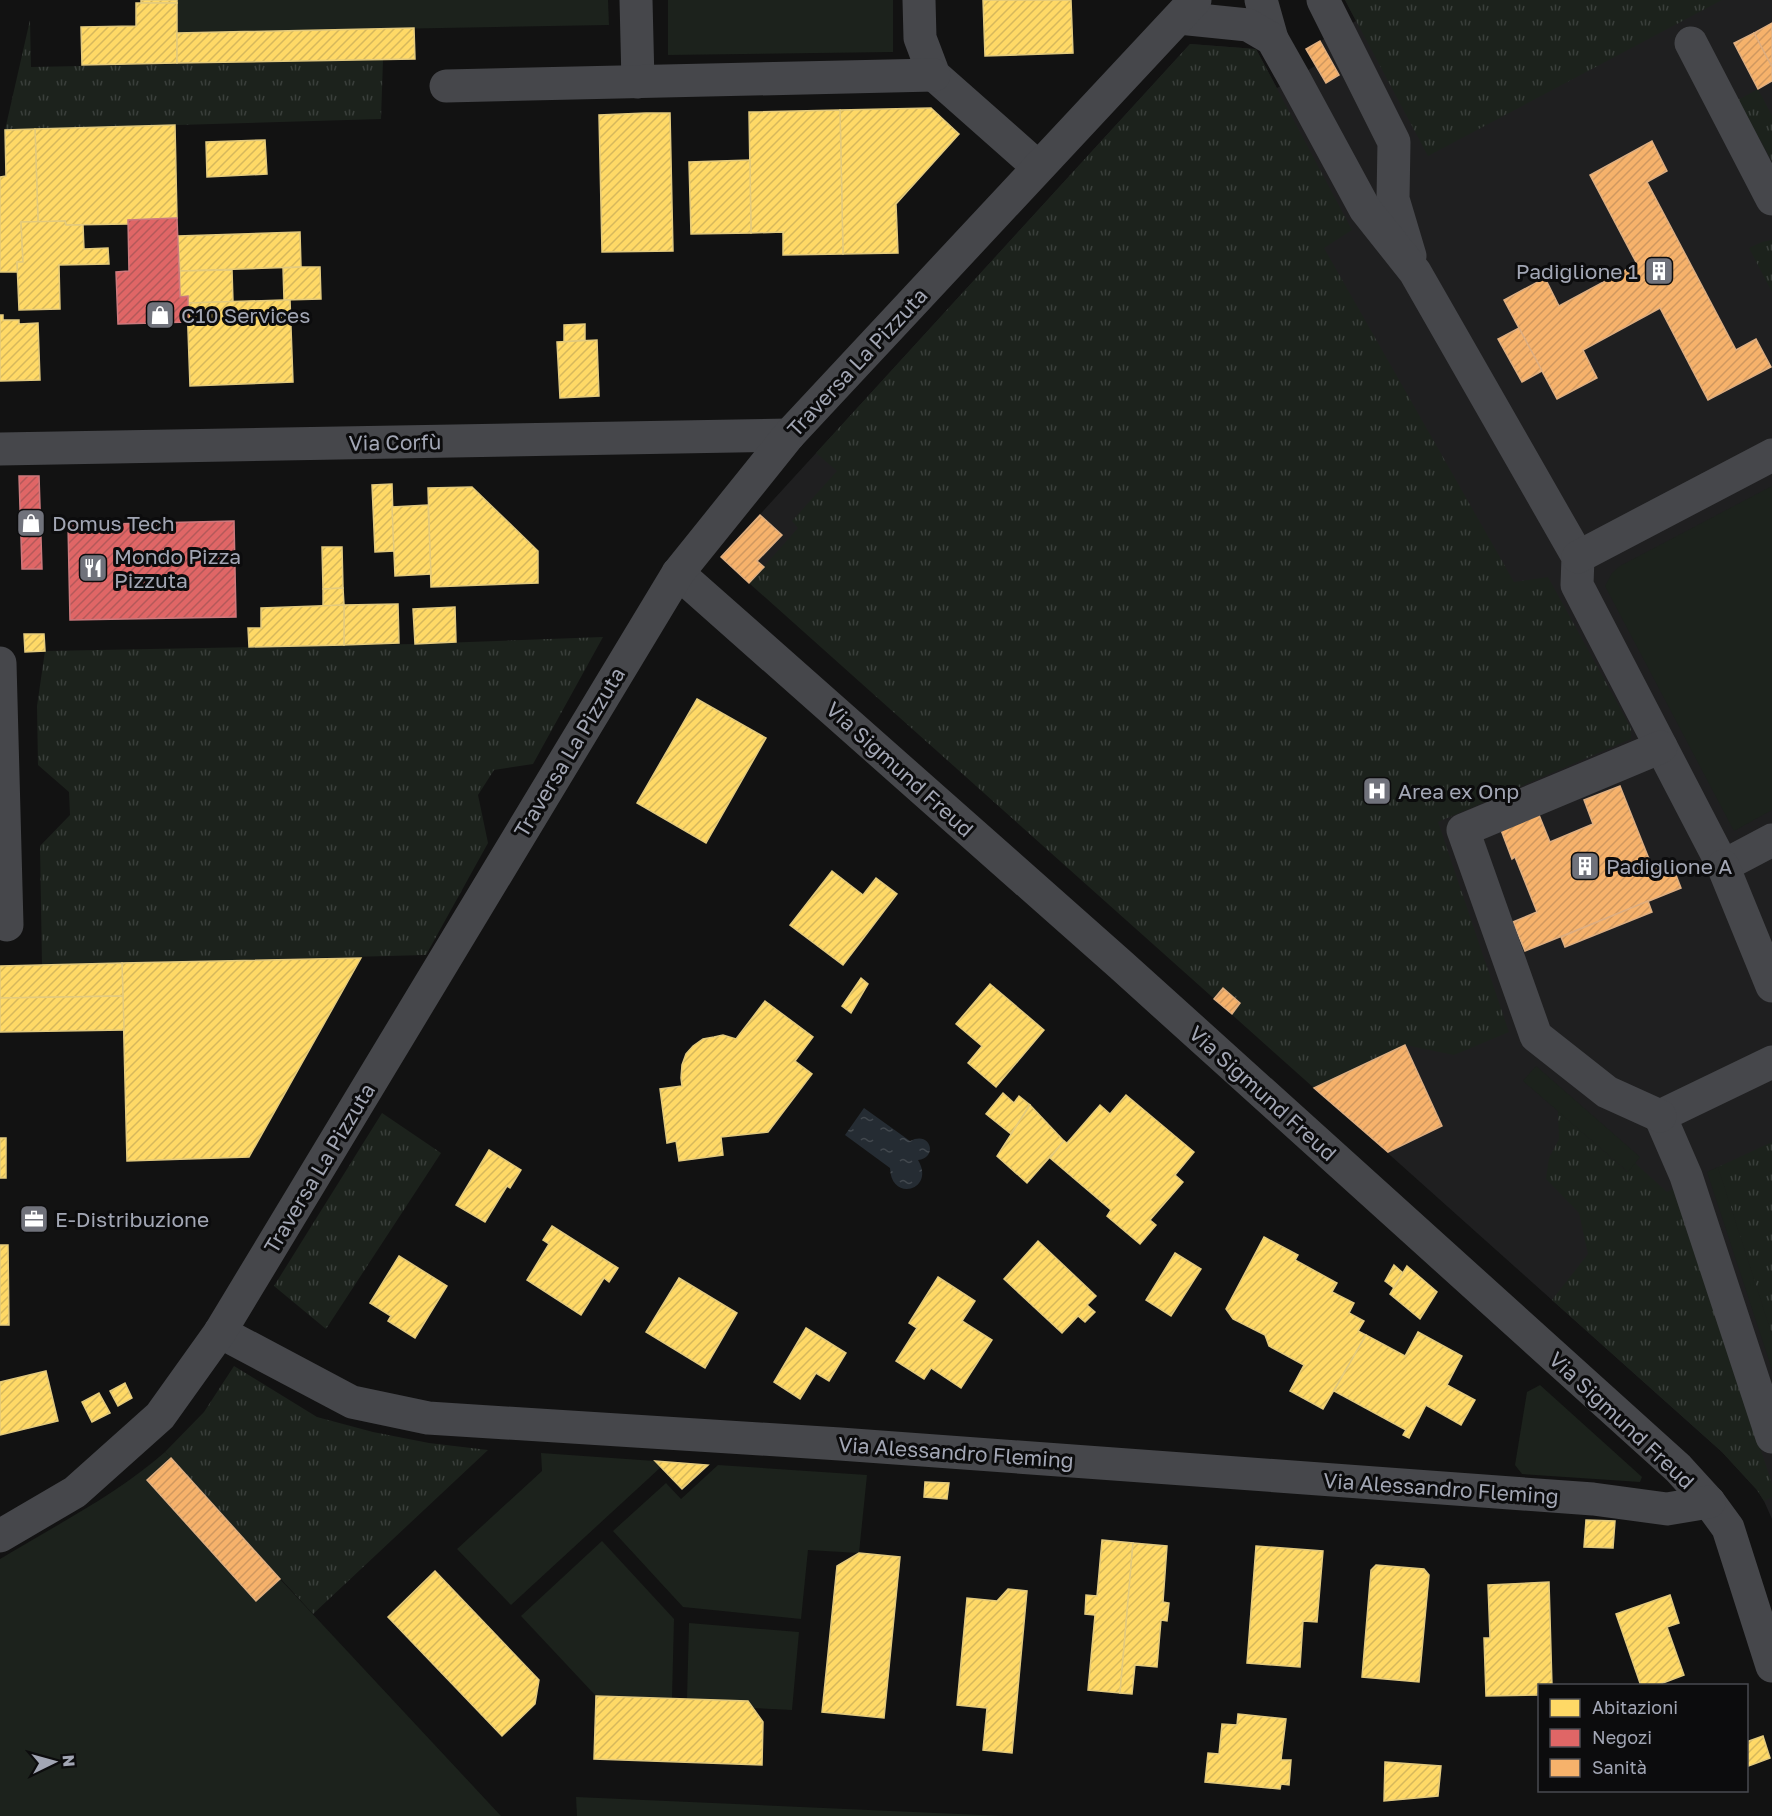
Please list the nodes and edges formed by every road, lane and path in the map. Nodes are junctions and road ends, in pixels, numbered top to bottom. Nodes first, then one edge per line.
1 (636, 0) edge
2 (919, 0) edge
3 (1323, 2) edge
4 (1187, 9) edge
5 (1269, 14) edge
6 (1691, 43) dead end
7 (934, 75) junction
8 (638, 82) junction
9 (446, 86) dead end
10 (1038, 167) junction
11 (1772, 199) edge
12 (1414, 272) junction
13 (789, 435) junction
14 (0, 449) edge
15 (1772, 455) edge
16 (1578, 557) junction
17 (678, 573) junction
18 (0, 663) edge
19 (1661, 747) junction
20 (1772, 840) edge
21 (1723, 866) junction
22 (7, 925) dead end
23 (1772, 986) edge
24 (1772, 1062) edge
25 (1660, 1116) junction
26 (220, 1332) junction
27 (1772, 1437) edge
28 (1709, 1502) junction
29 (0, 1536) edge
30 (1772, 1666) edge

1 - 8 street
2 - 7 street
3 - 12 street
4 - 5 street
4 - 10 street, Traversa La Pizzuta
5 - 12 street
6 - 11 street
7 - 8 street
7 - 10 street
8 - 9 street
10 - 13 street, Traversa La Pizzuta
12 - 16 street
13 - 14 street, Via Corfù
13 - 17 street, Traversa La Pizzuta
15 - 16 street
16 - 19 street
17 - 26 street, Traversa La Pizzuta
17 - 28 street, Via Sigmund Freud
18 - 22 street
19 - 21 street
19 - 25 street
20 - 21 street
21 - 23 street
24 - 25 street
25 - 27 street
26 - 28 street, Via Alessandro Fleming
26 - 29 street, Traversa La Pizzuta
28 - 30 street, Via Sigmund Freud

